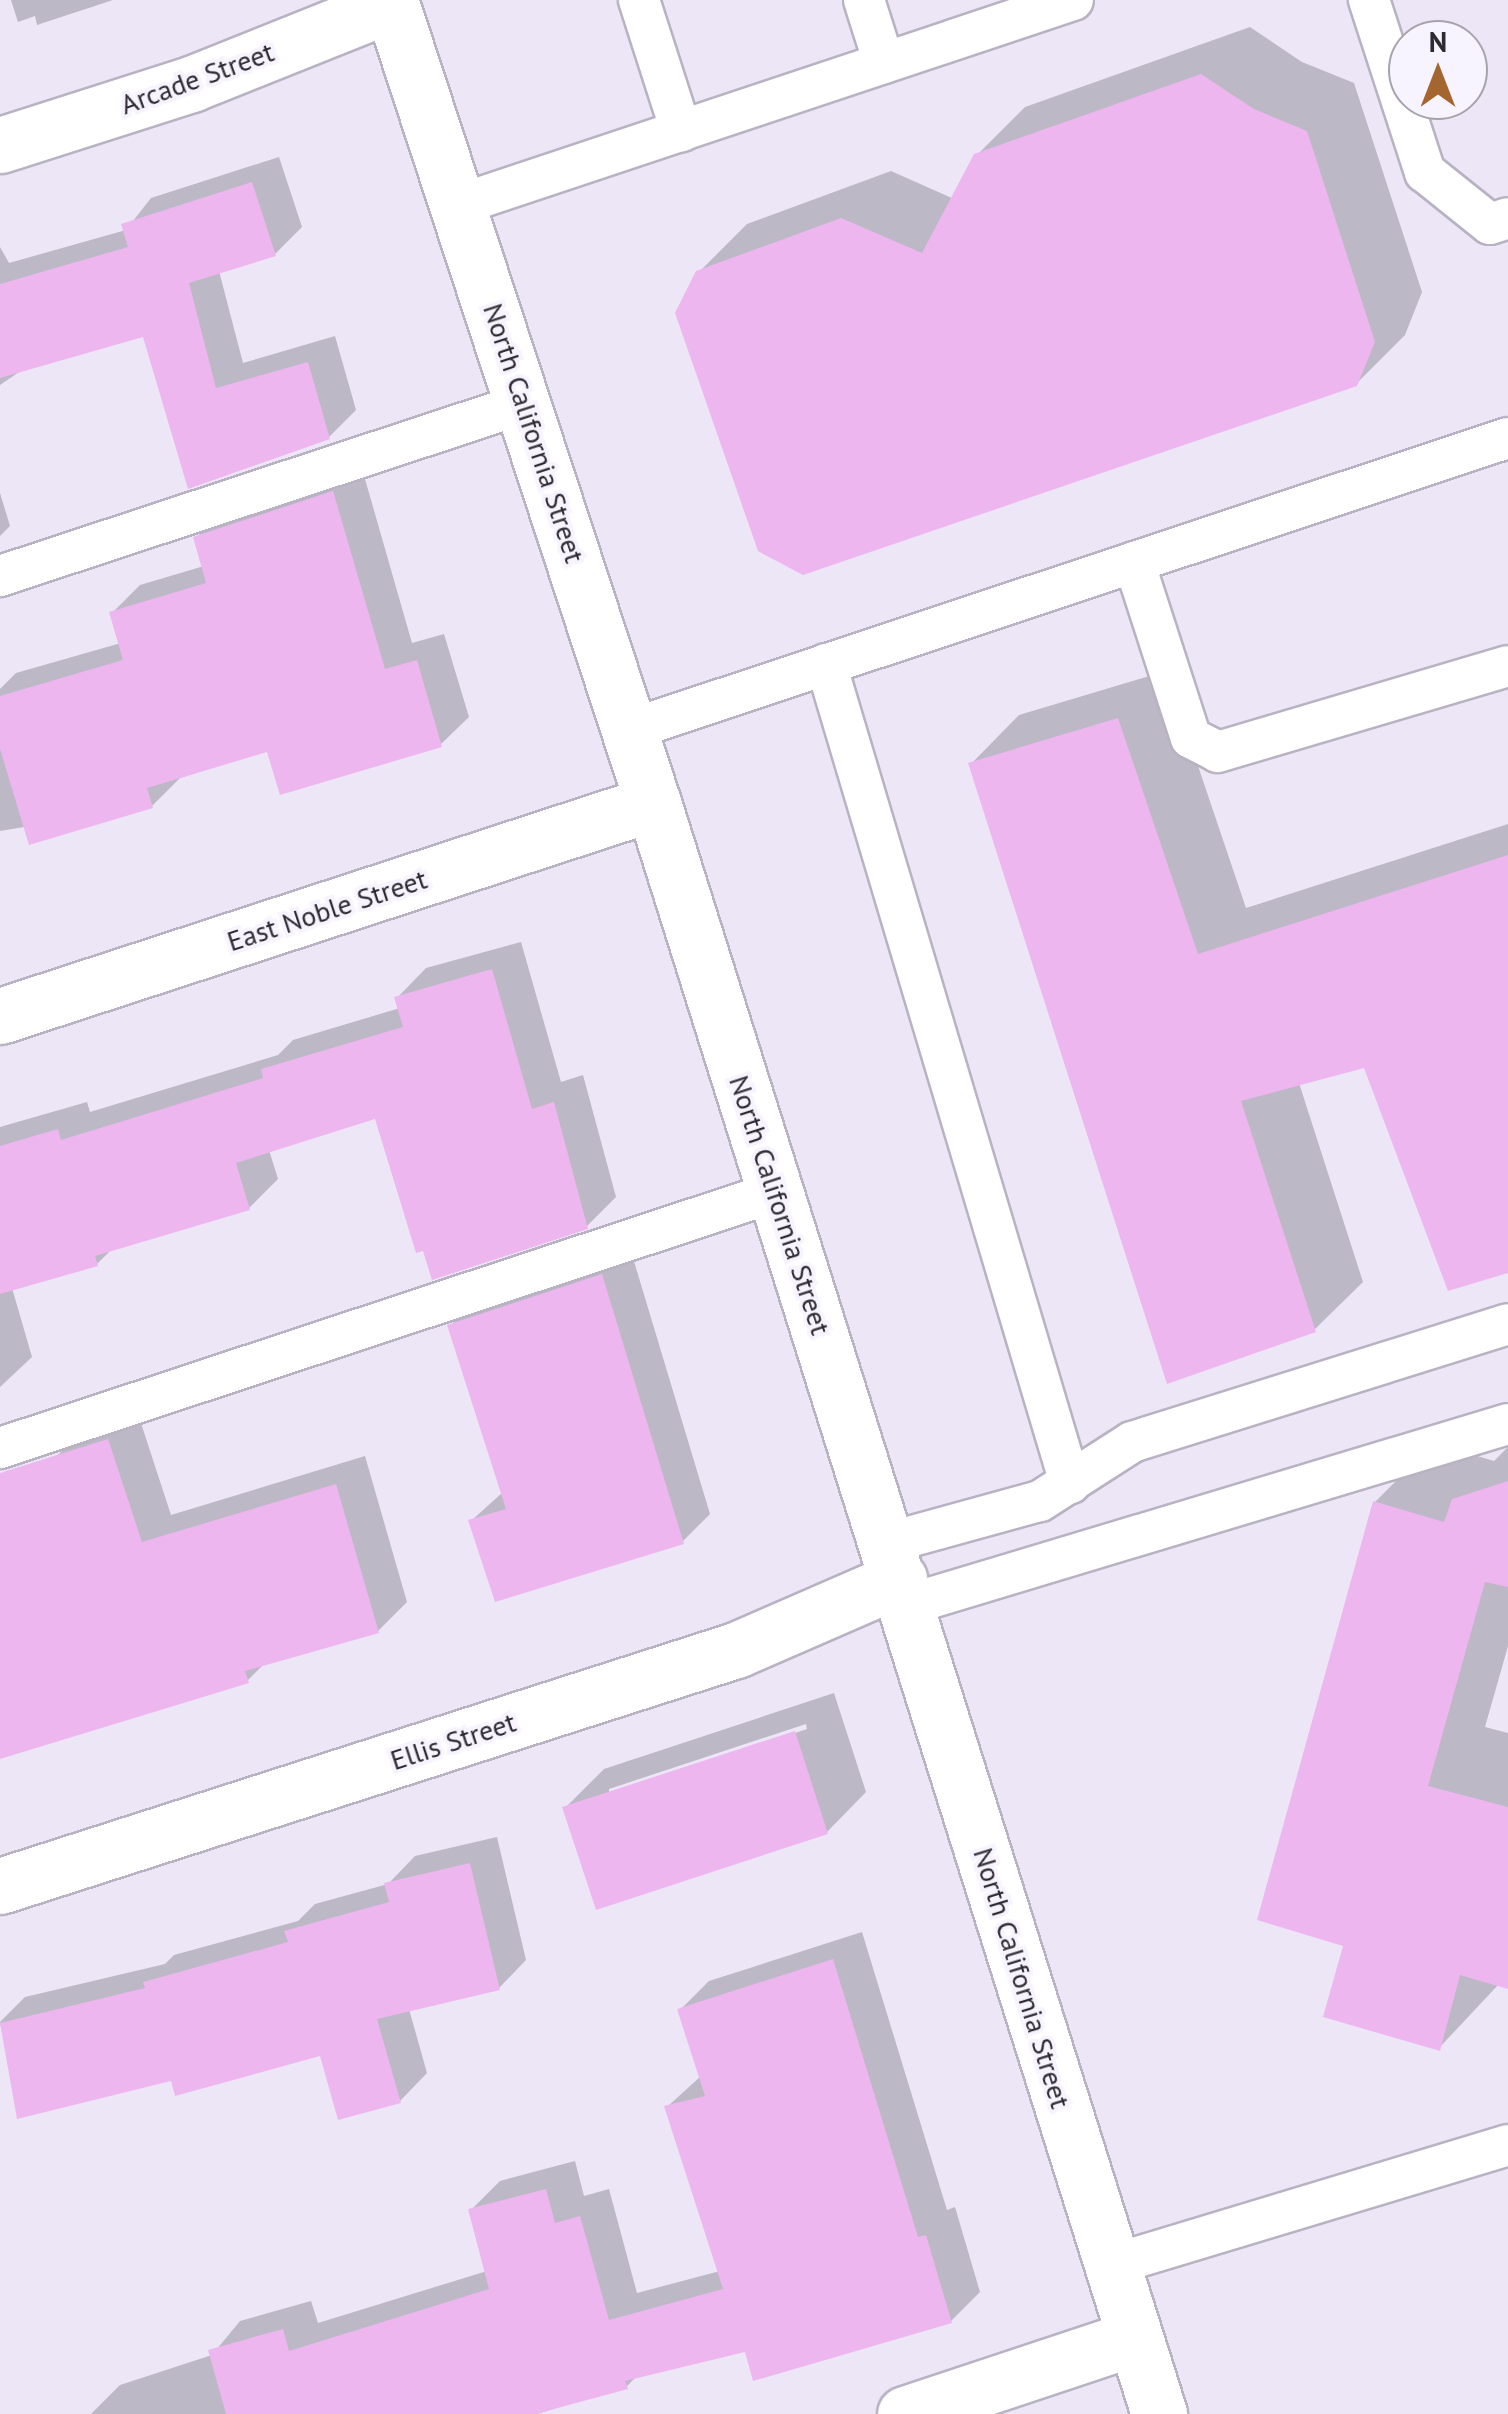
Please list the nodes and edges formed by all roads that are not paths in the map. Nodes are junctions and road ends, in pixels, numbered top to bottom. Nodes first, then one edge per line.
1 (639, 0) edge
2 (864, 0) edge
3 (1073, 0) edge
4 (1369, 0) edge
5 (390, 2) edge
6 (884, 63) junction
7 (681, 131) junction
8 (0, 145) edge
9 (460, 204) junction
10 (1508, 218) edge
11 (525, 404) junction
12 (1508, 438) edge
13 (1134, 562) junction
14 (0, 576) edge
15 (826, 664) junction
16 (1508, 666) edge
17 (630, 730) junction
18 (653, 803) junction
19 (0, 1016) edge
20 (775, 1192) junction
21 (1508, 1324) edge
22 (1508, 1424) edge
23 (0, 1448) edge
24 (1070, 1483) junction
25 (898, 1576) junction
26 (0, 1886) edge
27 (1508, 2145) edge
28 (1111, 2265) junction
29 (1134, 2338) junction
30 (905, 2414) edge
31 (1159, 2414) edge

1 - 7 lane
2 - 6 lane
3 - 6 lane
4 - 10 lane
5 - 8 street, Arcade Street
5 - 9 street, North California Street
6 - 7 lane
7 - 9 lane
9 - 11 street, North California Street
11 - 14 lane
11 - 17 street, North California Street
12 - 13 lane
13 - 15 lane
13 - 16 lane
15 - 17 lane
15 - 24 lane
17 - 18 street, North California Street
18 - 19 street, East Noble Street
18 - 20 street, North California Street
20 - 23 lane
20 - 25 street, North California Street
21 - 24 lane
22 - 25 lane
24 - 25 lane
25 - 26 street, Ellis Street
25 - 28 street, North California Street
27 - 28 lane
28 - 29 street, North California Street
29 - 30 street
29 - 31 street, North California Street

